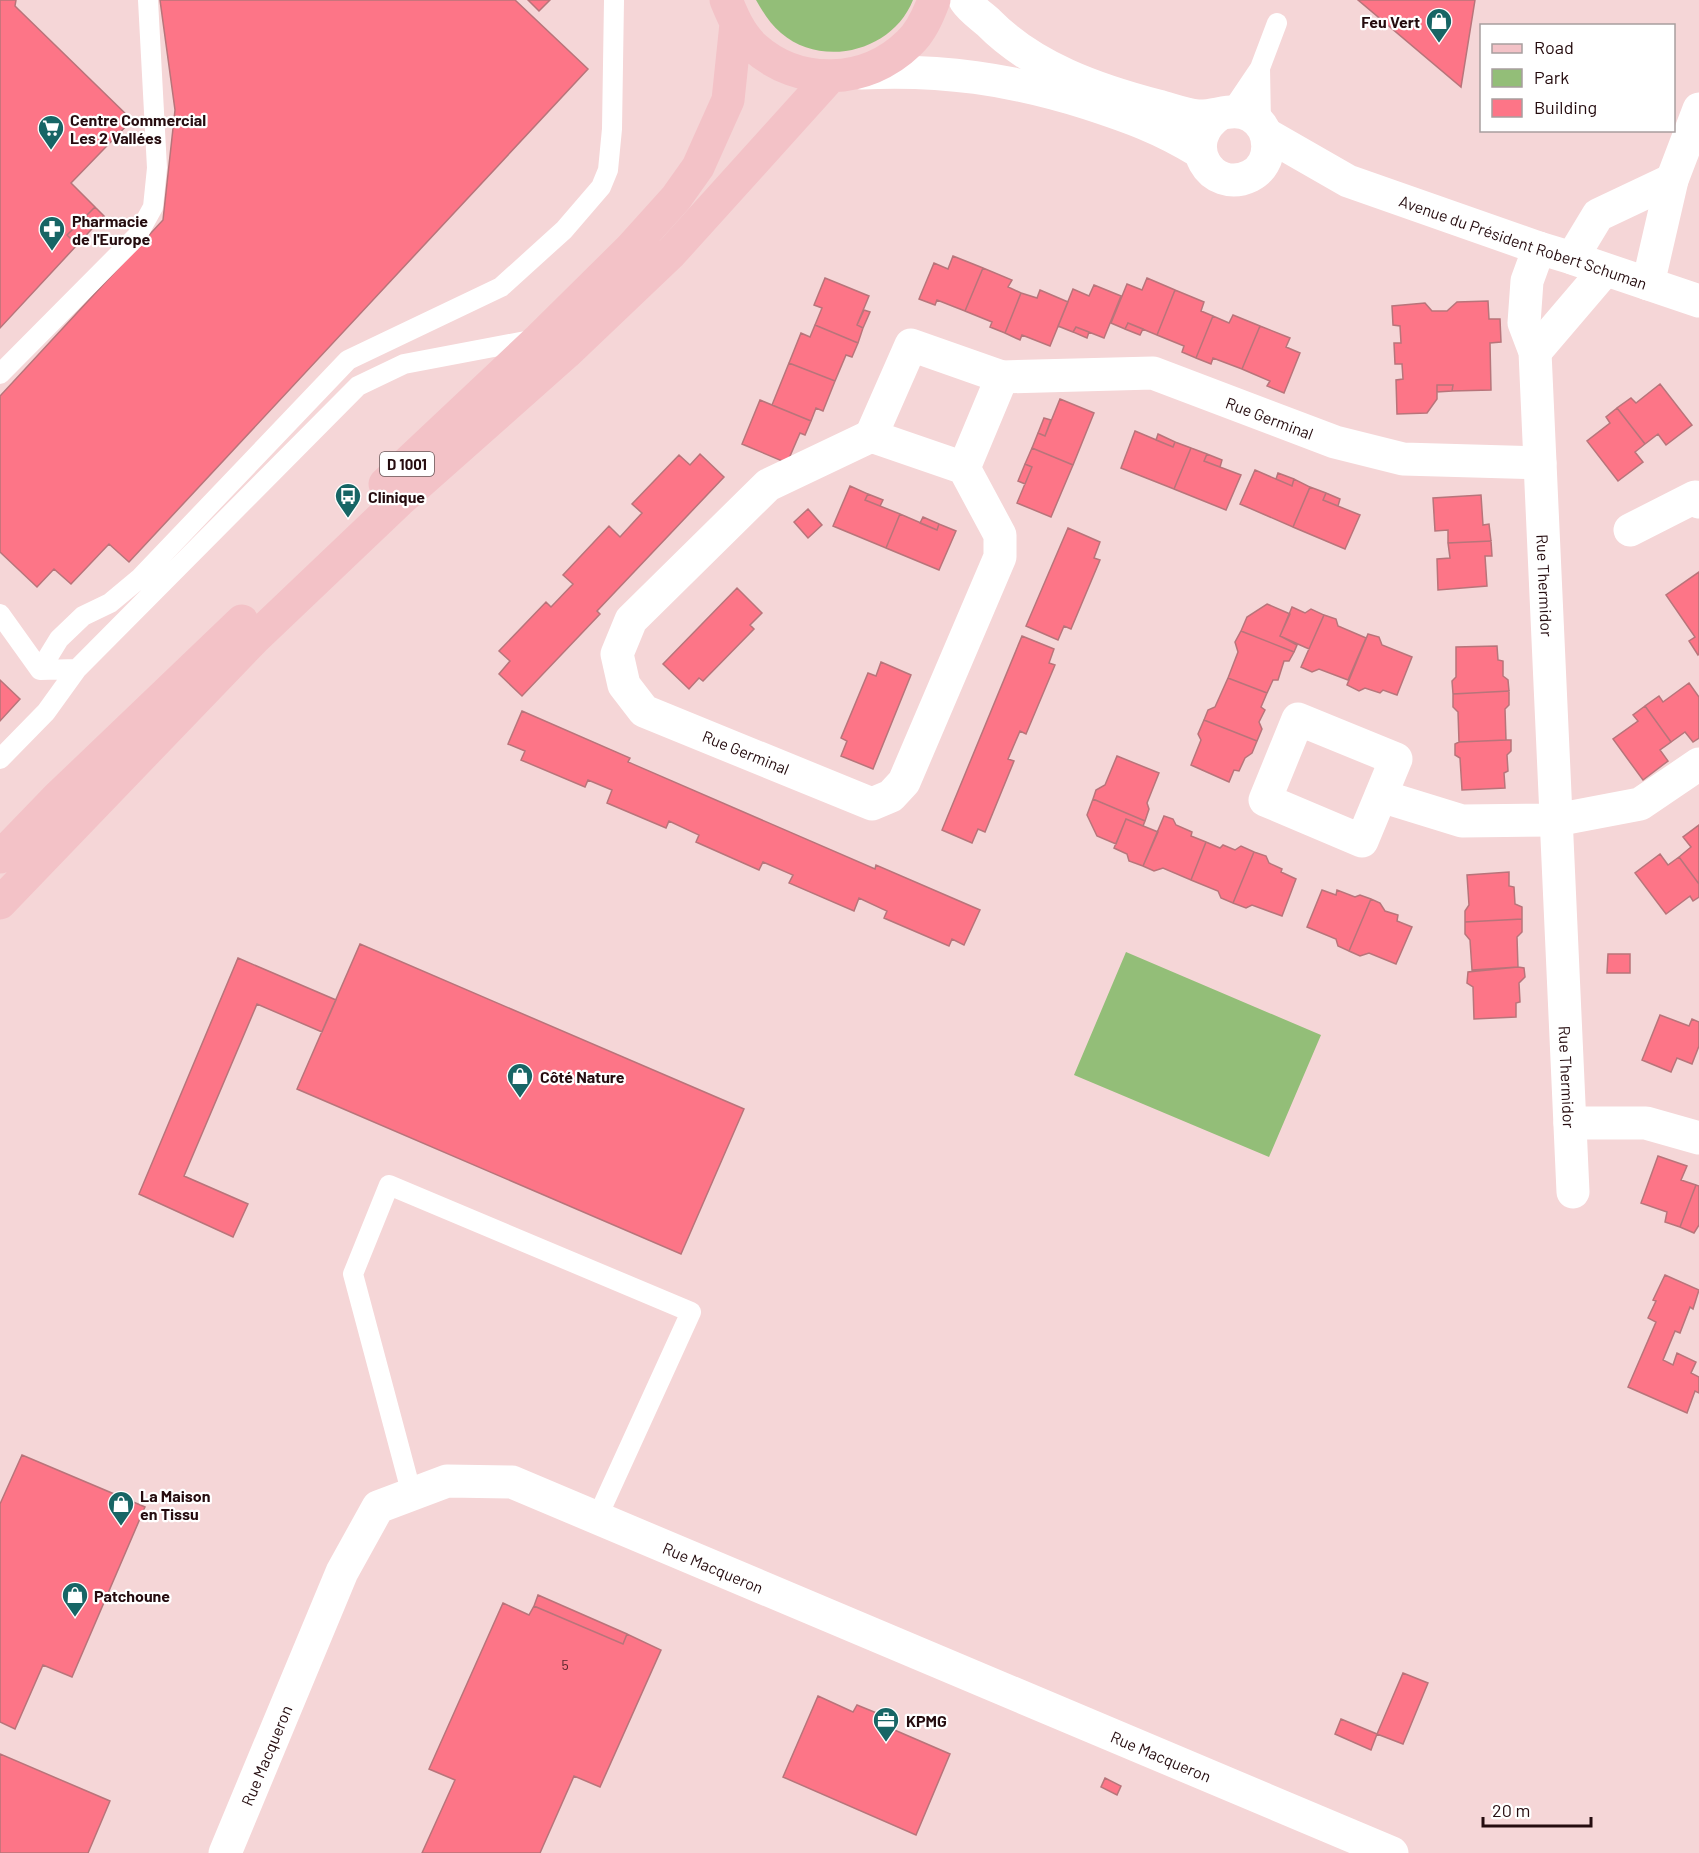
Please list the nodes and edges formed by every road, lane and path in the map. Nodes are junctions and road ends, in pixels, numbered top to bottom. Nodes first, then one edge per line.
1 (148, 0) edge
2 (614, 0) edge
3 (934, 0) edge
4 (965, 0) edge
5 (731, 12) edge
6 (1277, 23) dead end
7 (1260, 68) junction
8 (846, 75) junction
9 (1699, 109) edge
10 (1225, 113) junction
11 (1264, 129) junction
12 (1200, 152) junction
13 (1253, 175) junction
14 (1672, 180) junction
15 (1348, 181) junction
16 (1539, 248) junction
17 (1572, 258) junction
18 (1605, 270) junction
19 (1648, 284) junction
20 (1699, 301) edge
21 (539, 339) junction
22 (1536, 352) junction
23 (0, 374) edge
24 (1002, 377) junction
25 (871, 436) junction
26 (1540, 463) junction
27 (964, 468) junction
28 (1699, 502) edge
29 (1630, 530) dead end
30 (0, 614) edge
31 (77, 669) junction
32 (40, 670) junction
33 (0, 759) edge
34 (1699, 764) edge
35 (1381, 796) dead end
36 (1556, 820) junction
37 (0, 857) edge
38 (0, 903) edge
39 (1570, 1123) junction
40 (1699, 1138) edge
41 (1573, 1192) dead end
42 (412, 1495) junction
43 (597, 1518) junction
44 (225, 1853) edge
45 (1392, 1853) edge

1 - 23 lane
2 - 32 lane
3 - 8 main road
4 - 10 street
5 - 8 main road
5 - 21 main road, D 1001
6 - 7 lane
7 - 10 lane
7 - 11 lane
8 - 12 street
8 - 38 main road, D 1001
9 - 14 street
10 - 11 street
10 - 12 street
11 - 13 street
11 - 15 street, Avenue du Président Robert Schuman
12 - 13 street
13 - 15 street, Avenue du Président Robert Schuman
14 - 17 street
14 - 19 street
15 - 16 street, Avenue du Président Robert Schuman
16 - 17 street, Avenue du Président Robert Schuman
16 - 22 street, Rue Thermidor
17 - 18 street, Avenue du Président Robert Schuman
18 - 19 street, Avenue du Président Robert Schuman
18 - 22 street
19 - 20 street, Avenue du Président Robert Schuman
21 - 31 lane
21 - 37 main road, D 1001
22 - 26 street, Rue Thermidor
24 - 25 street, Rue Germinal
24 - 26 street, Rue Germinal
24 - 27 street
25 - 27 street
25 - 27 street, Rue Germinal
26 - 36 street, Rue Thermidor
28 - 29 street
30 - 32 lane
31 - 32 lane
31 - 33 lane
34 - 36 street
35 - 36 street
36 - 39 street, Rue Thermidor
39 - 40 street
39 - 41 street, Rue Thermidor
42 - 43 street, Rue Macqueron
42 - 43 lane
42 - 44 street, Rue Macqueron
43 - 45 street, Rue Macqueron

